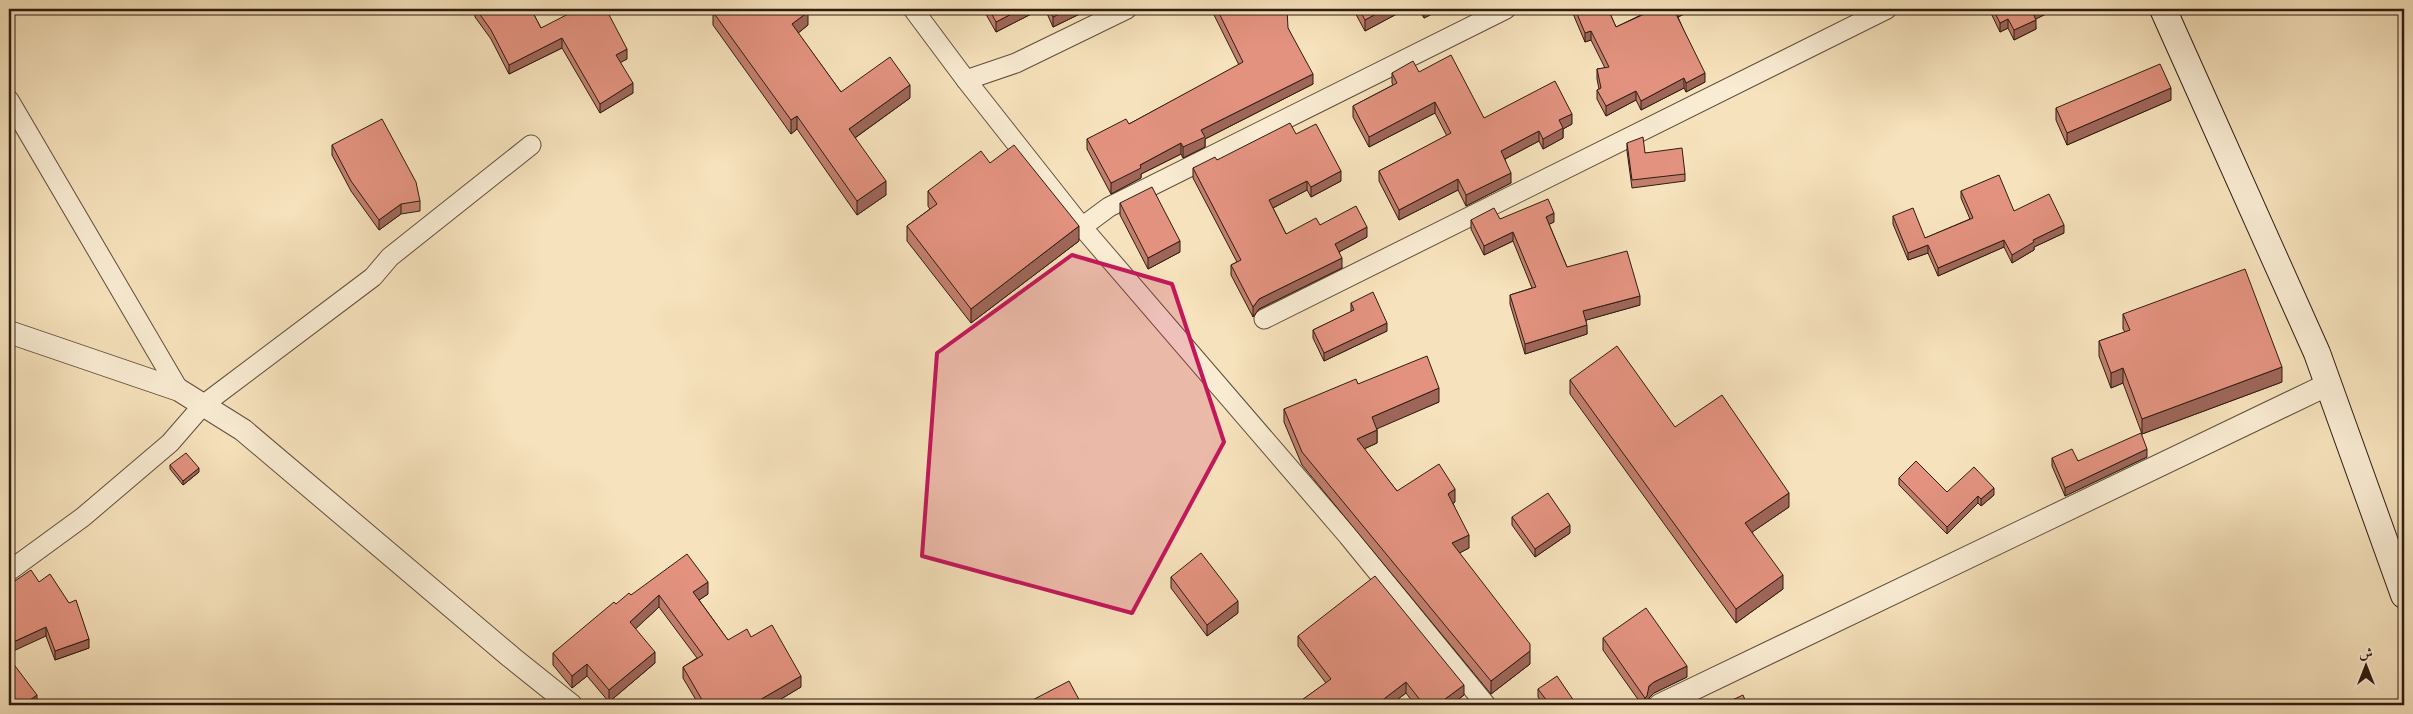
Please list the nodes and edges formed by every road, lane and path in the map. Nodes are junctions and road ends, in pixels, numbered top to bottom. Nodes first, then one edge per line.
1 (913, 9) edge
2 (1127, 9) edge
3 (1506, 9) edge
4 (1887, 9) edge
5 (2163, 9) edge
6 (966, 80) junction
7 (9, 100) edge
8 (531, 145) dead end
9 (1082, 227) junction
10 (1264, 319) dead end
11 (9, 332) edge
12 (2329, 384) junction
13 (179, 390) junction
14 (203, 405) junction
15 (9, 571) edge
16 (2404, 595) edge
17 (571, 705) edge
18 (1486, 705) edge
19 (1660, 705) edge

1 - 6 street
2 - 6 street
3 - 9 street
4 - 10 street
5 - 12 main road
6 - 9 street
7 - 13 street
8 - 14 street
9 - 18 street
11 - 13 street
12 - 16 main road
12 - 19 street
13 - 14 street
14 - 15 street
14 - 17 street

